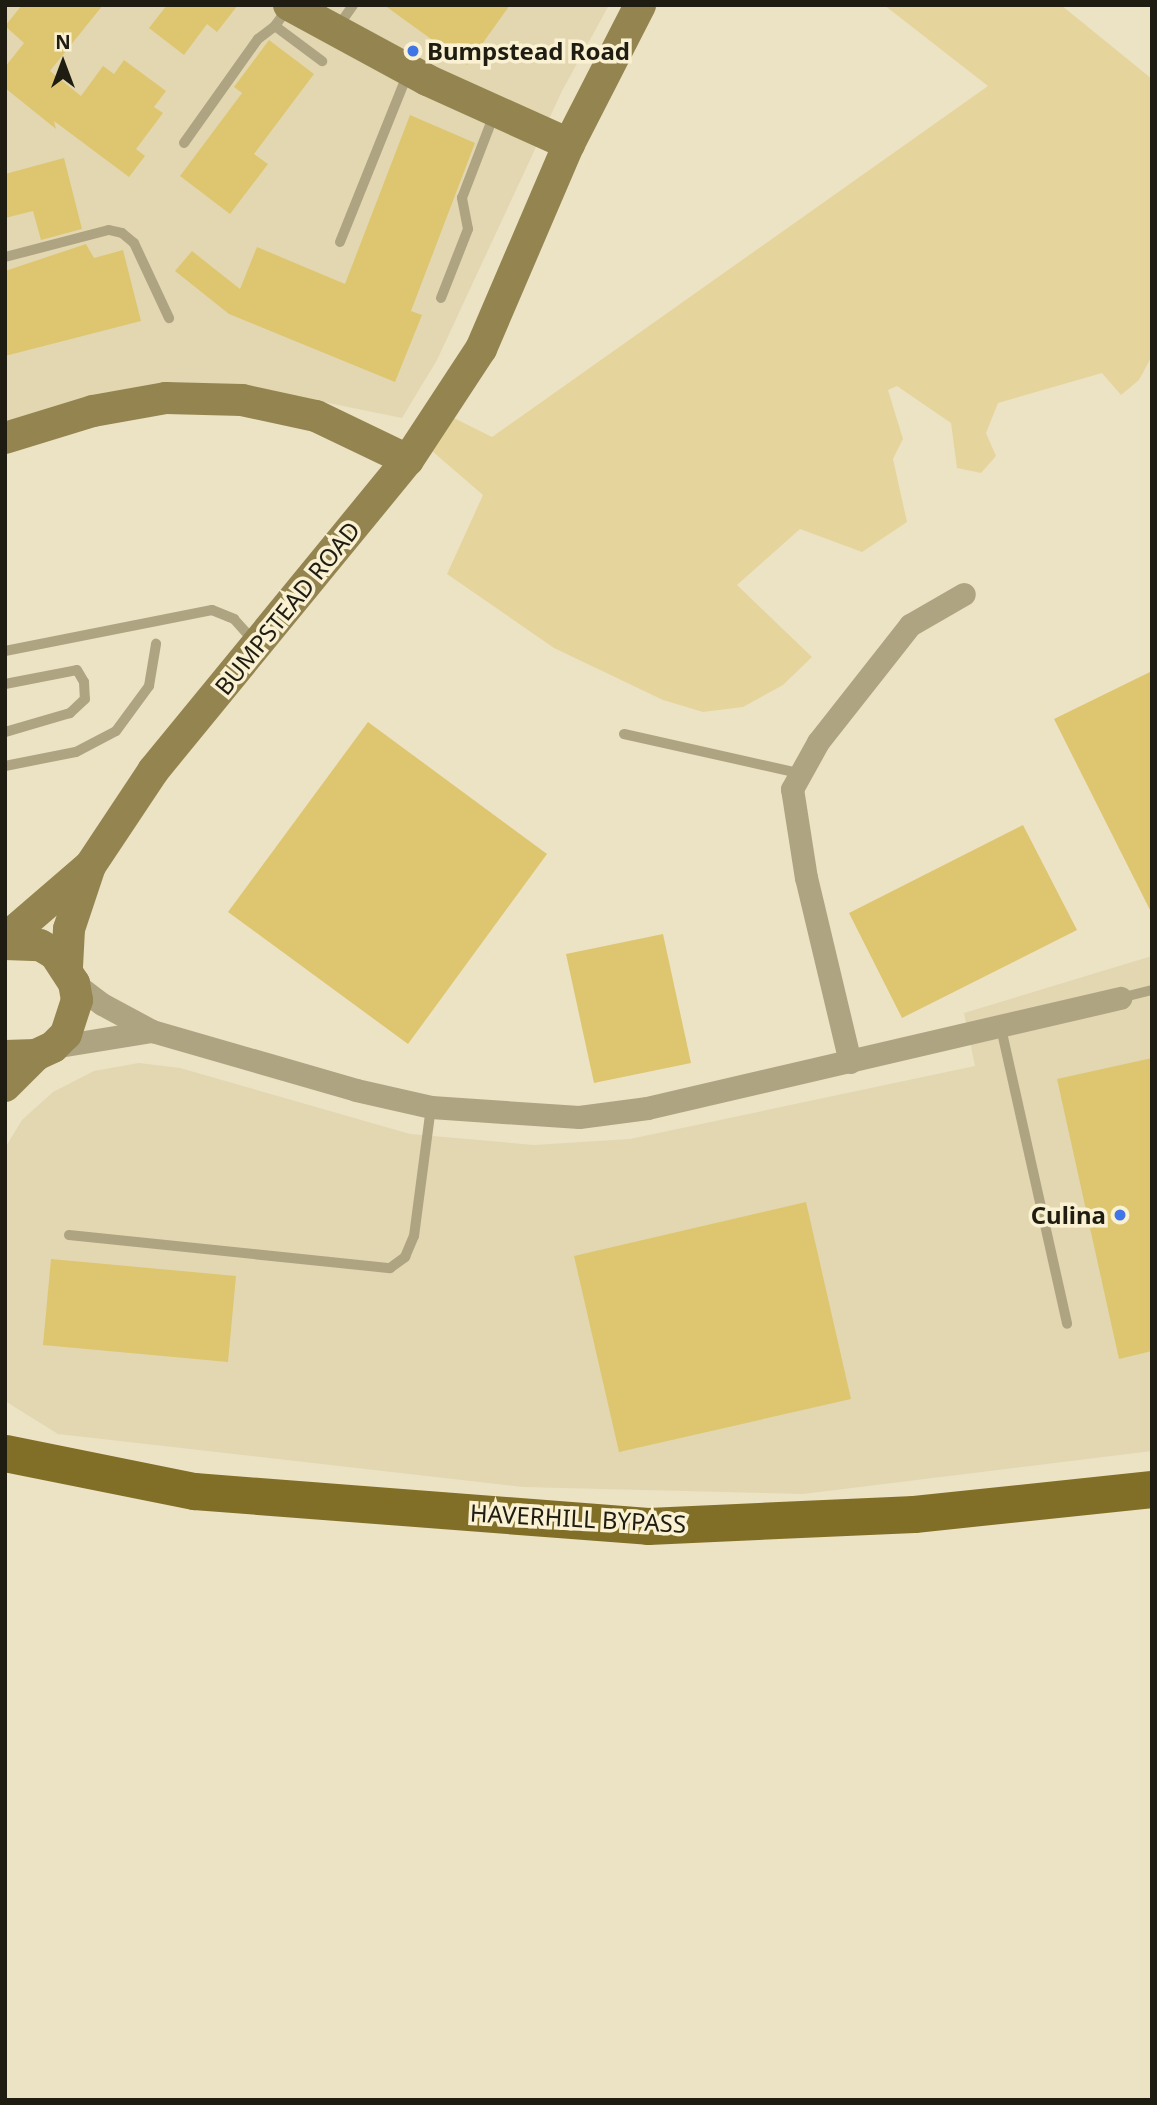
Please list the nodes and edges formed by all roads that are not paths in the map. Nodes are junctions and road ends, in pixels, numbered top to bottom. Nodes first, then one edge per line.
1 (353, 5) edge
2 (640, 5) edge
3 (284, 12) edge
4 (335, 30) junction
5 (323, 61) dead end
6 (409, 70) junction
7 (496, 110) junction
8 (184, 143) dead end
9 (569, 144) junction
10 (340, 242) dead end
11 (5, 257) edge
12 (441, 298) dead end
13 (169, 318) dead end
14 (5, 438) edge
15 (408, 460) junction
16 (964, 594) dead end
17 (156, 644) dead end
18 (257, 645) junction
19 (5, 651) edge
20 (5, 684) edge
21 (5, 732) edge
22 (624, 734) dead end
23 (5, 766) edge
24 (799, 773) junction
25 (90, 866) junction
26 (5, 941) edge
27 (71, 975) junction
28 (1152, 990) edge
29 (1120, 998) joint
30 (1000, 1028) junction
31 (152, 1031) junction
32 (31, 1053) edge
33 (850, 1062) junction
34 (5, 1086) edge
35 (431, 1107) junction
36 (69, 1235) dead end
37 (1067, 1324) dead end
38 (6, 1453) edge
39 (1152, 1489) edge

1 - 4 lane
2 - 9 main road, BUMPSTEAD ROAD
3 - 4 main road
3 - 5 lane
3 - 8 lane
4 - 6 main road
6 - 7 main road
6 - 10 lane
7 - 9 main road
7 - 12 lane
9 - 15 main road, BUMPSTEAD ROAD
11 - 13 lane
14 - 15 main road
15 - 18 main road, BUMPSTEAD ROAD
16 - 24 street
17 - 23 lane
18 - 19 lane
18 - 25 main road, BUMPSTEAD ROAD
20 - 21 lane
22 - 24 lane
24 - 33 street
25 - 26 main road, BUMPSTEAD ROAD
25 - 27 main road, BUMPSTEAD ROAD
26 - 27 main road
27 - 31 street
27 - 32 main road, BUMPSTEAD ROAD
28 - 29 lane
29 - 30 street
30 - 33 street
30 - 37 lane
31 - 32 street
31 - 35 street
32 - 34 main road
33 - 35 street
35 - 36 lane
38 - 39 main road, HAVERHILL BYPASS

